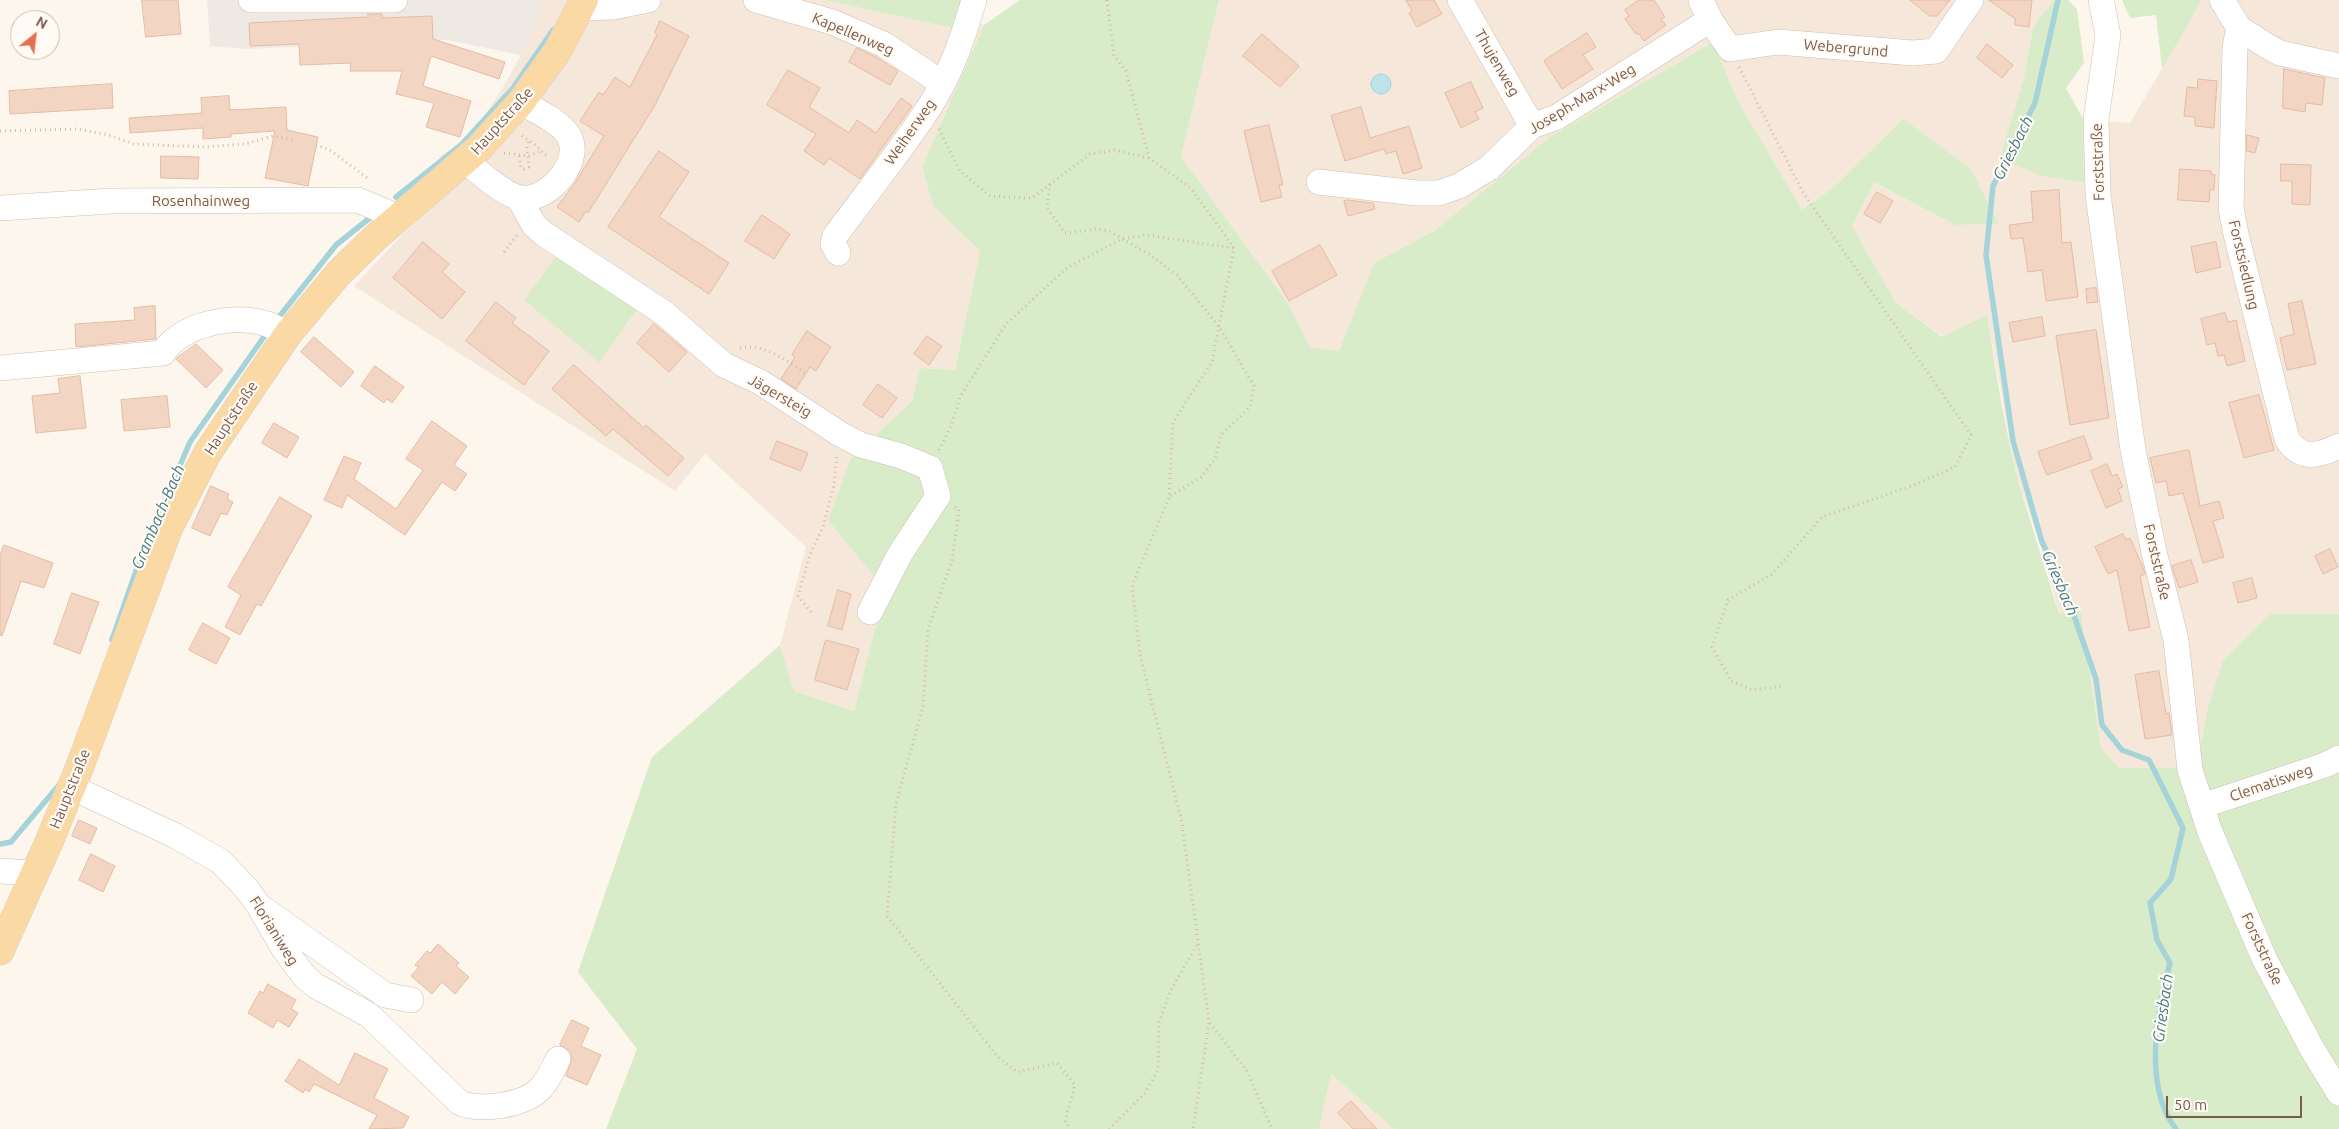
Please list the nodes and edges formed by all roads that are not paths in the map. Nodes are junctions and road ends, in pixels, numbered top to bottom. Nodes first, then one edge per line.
1 (252, 0) edge
2 (395, 0) edge
3 (648, 0) edge
4 (756, 0) edge
5 (974, 0) edge
6 (1460, 0) edge
7 (1971, 0) edge
8 (2101, 0) edge
9 (2222, 0) edge
10 (582, 4) edge
11 (1705, 10) edge
12 (2239, 28) junction
13 (2339, 66) edge
14 (942, 83) junction
15 (521, 102) junction
16 (1532, 126) junction
17 (472, 166) junction
18 (1320, 182) dead end
19 (519, 198) junction
20 (0, 208) edge
21 (398, 217) junction
22 (838, 253) dead end
23 (288, 334) junction
24 (0, 368) edge
25 (2339, 446) edge
26 (870, 612) dead end
27 (2339, 758) edge
28 (71, 787) junction
29 (2202, 806) junction
30 (0, 871) edge
31 (35, 873) junction
32 (259, 906) junction
33 (0, 951) edge
34 (411, 1000) dead end
35 (558, 1059) dead end
36 (2339, 1094) edge

1 - 2 street
3 - 10 street
4 - 14 street, Kapellenweg
5 - 14 street, Weiherweg
6 - 16 street, Thujenweg
7 - 11 street, Webergrund
8 - 29 street, Forststraße
9 - 12 street
10 - 15 main road, Hauptstraße
11 - 16 street, Joseph-Marx-Weg
12 - 13 street
12 - 25 street, Forstsiedlung
14 - 22 street, Weiherweg
15 - 17 main road, Hauptstraße
15 - 19 street
16 - 18 street, Joseph-Marx-Weg
17 - 19 street
17 - 21 main road, Hauptstraße
19 - 26 street, Jägersteig
20 - 21 street, Rosenhainweg
21 - 23 main road, Hauptstraße
23 - 24 street
23 - 28 main road, Hauptstraße
27 - 29 street, Clematisweg
28 - 31 main road, Hauptstraße
28 - 32 street, Florianiweg
29 - 36 street, Forststraße
30 - 31 street
31 - 33 main road, Hauptstraße
32 - 34 street
32 - 35 street, Florianiweg

